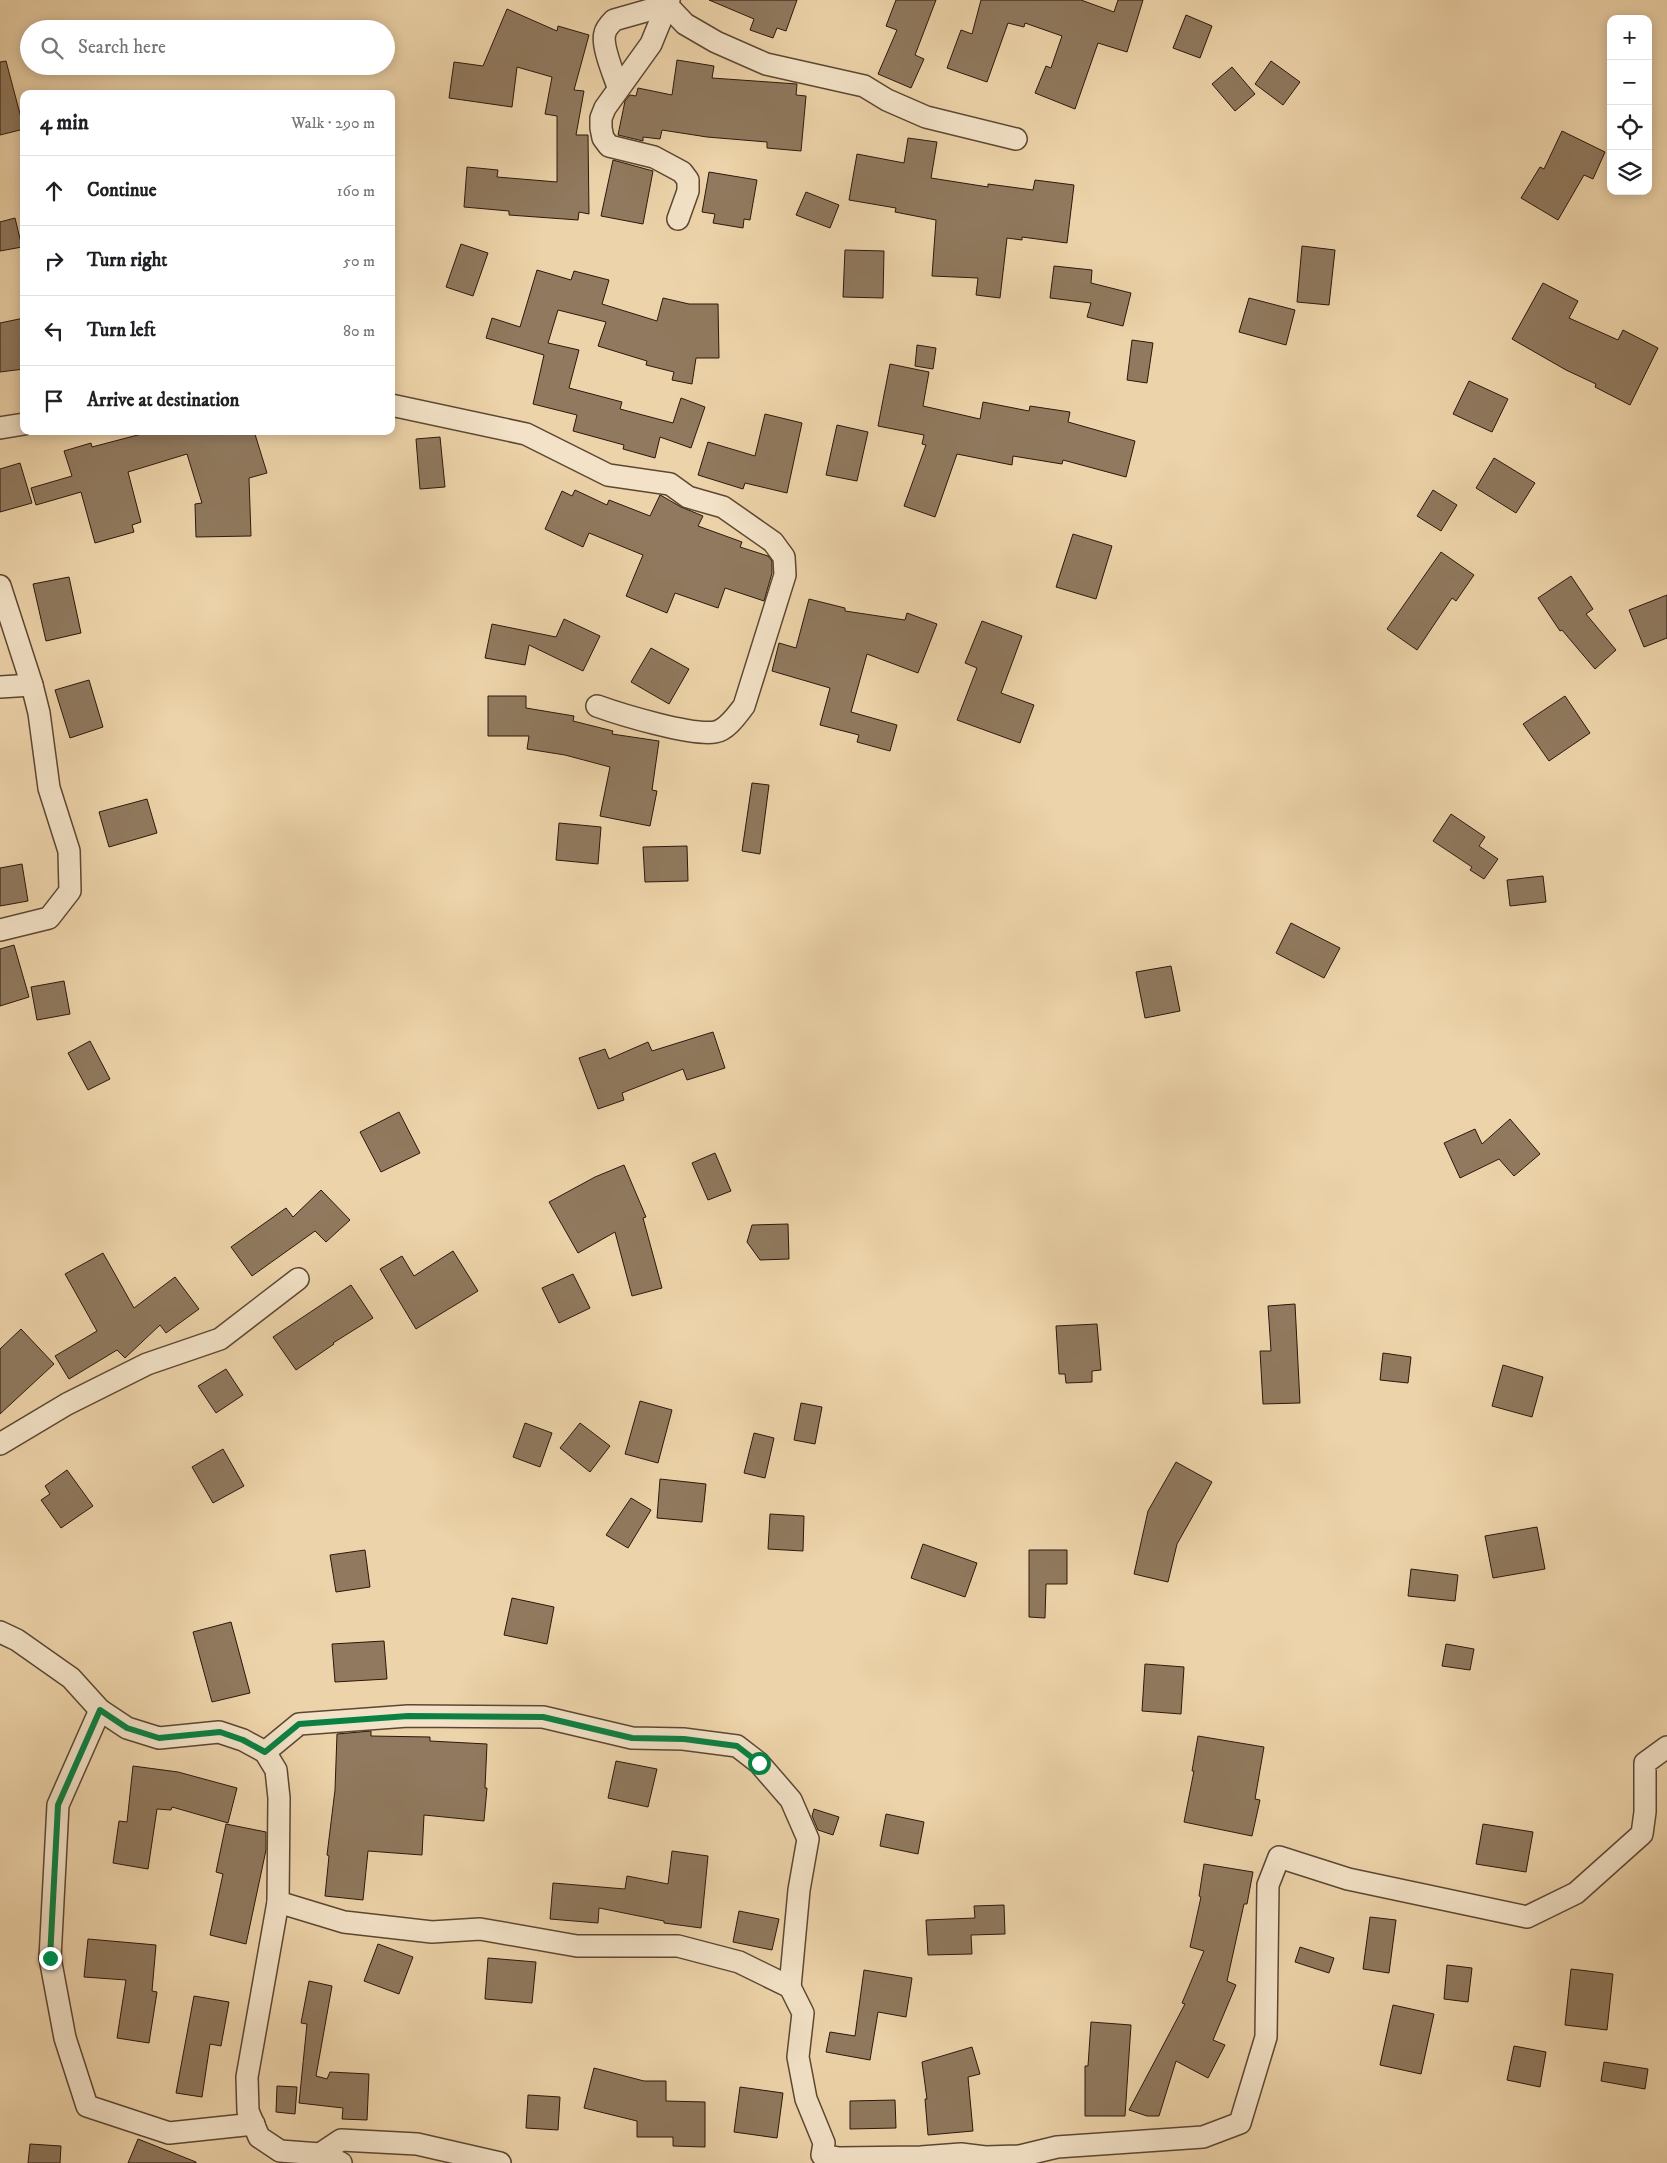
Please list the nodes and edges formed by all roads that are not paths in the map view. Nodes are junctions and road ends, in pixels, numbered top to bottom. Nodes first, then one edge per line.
1 (668, 2) edge
2 (618, 87) junction
3 (1016, 139) dead end
4 (678, 219) dead end
5 (395, 406) edge
6 (20, 425) edge
7 (0, 428) edge
8 (0, 586) edge
9 (32, 685) junction
10 (0, 687) edge
11 (597, 706) dead end
12 (0, 930) edge
13 (298, 1279) dead end
14 (0, 1444) edge
15 (0, 1632) edge
16 (100, 1710) junction
17 (1667, 1747) edge
18 (265, 1752) junction
19 (278, 1902) junction
20 (790, 1987) junction
21 (254, 2124) junction
22 (320, 2154) junction
23 (818, 2159) edge
24 (341, 2163) edge
25 (500, 2163) edge

1 - 2 street
1 - 2 street
1 - 3 street
2 - 4 street
5 - 11 street
6 - 7 street
8 - 9 street
9 - 10 street
9 - 12 street
13 - 14 street
15 - 16 street
16 - 18 street
16 - 21 street
17 - 23 street
18 - 19 street
18 - 20 street
19 - 20 street
19 - 21 street
20 - 23 street
21 - 22 street
22 - 24 street
22 - 25 street

